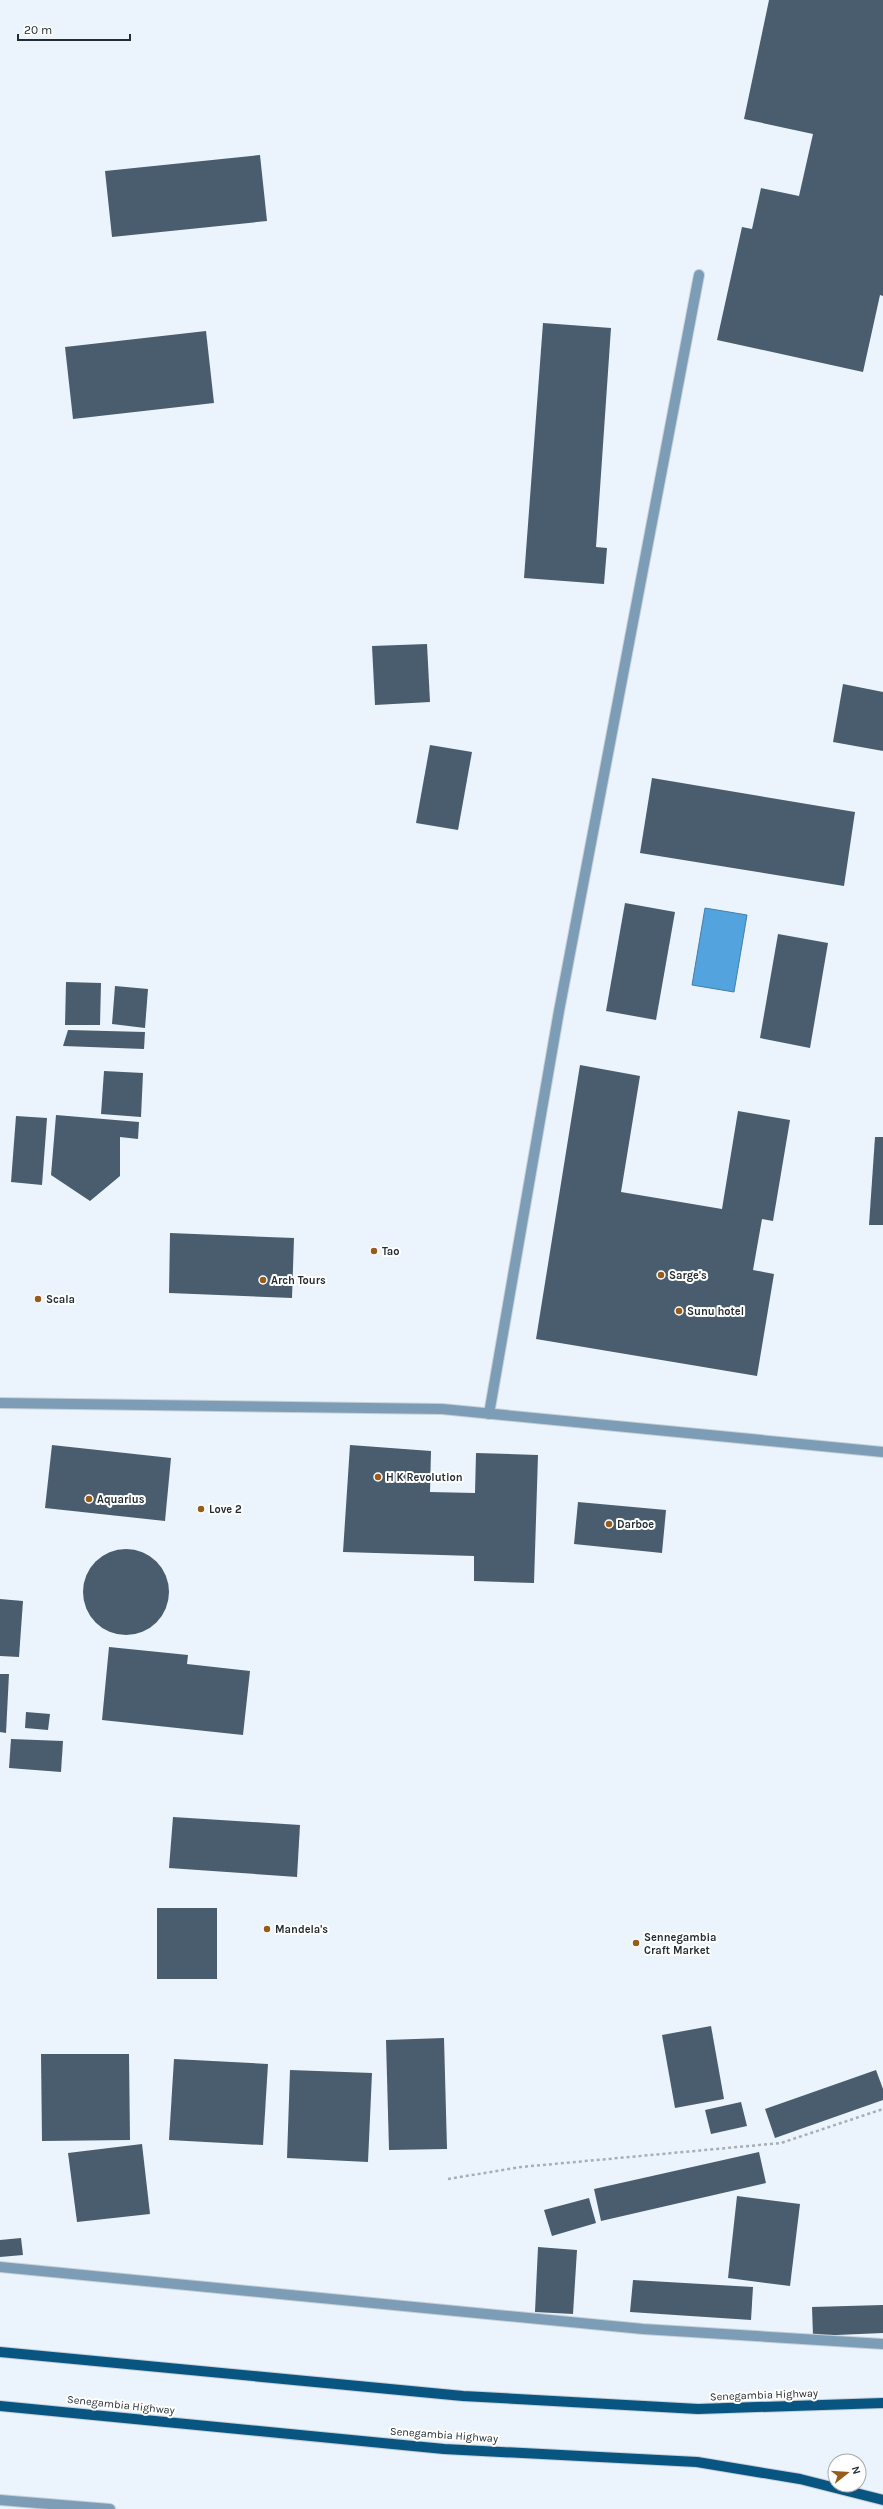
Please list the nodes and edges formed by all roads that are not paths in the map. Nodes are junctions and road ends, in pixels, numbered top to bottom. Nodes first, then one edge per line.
1 (699, 275) dead end
2 (0, 1403) edge
3 (489, 1414) junction
4 (883, 1452) edge
5 (0, 2267) edge
6 (883, 2344) edge
7 (0, 2352) edge
8 (883, 2403) edge
9 (0, 2406) edge
10 (0, 2500) edge
11 (883, 2500) edge
12 (57, 2506) edge
13 (110, 2509) edge

1 - 3 street
2 - 3 street
3 - 4 street
5 - 6 street
7 - 8 main road, Senegambia Highway
9 - 11 main road, Senegambia Highway
10 - 12 street
12 - 13 street

